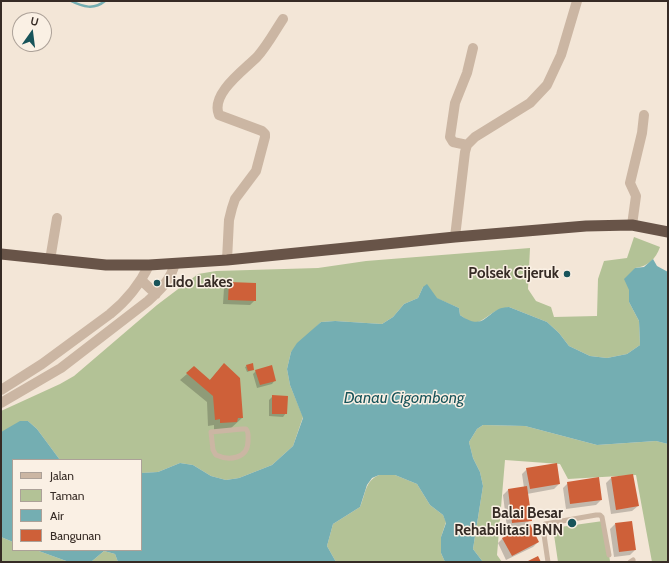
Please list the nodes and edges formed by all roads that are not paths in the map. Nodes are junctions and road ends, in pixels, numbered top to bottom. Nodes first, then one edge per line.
1 (577, 1) edge
2 (283, 19) dead end
3 (473, 48) dead end
4 (644, 115) dead end
5 (467, 145) junction
6 (57, 218) dead end
7 (632, 225) junction
8 (668, 232) edge
9 (455, 237) junction
10 (1, 254) edge
11 (50, 260) junction
12 (227, 260) junction
13 (175, 263) junction
14 (149, 265) junction
15 (141, 280) junction
16 (156, 294) junction
17 (121, 304) junction
18 (130, 315) junction
19 (1, 390) edge
20 (1, 403) edge
21 (229, 430) joint
22 (609, 555) dead end
23 (548, 562) edge

1 - 5 street
2 - 12 street
3 - 5 street
4 - 7 street
5 - 9 street
6 - 11 street
7 - 8 highway
7 - 9 highway
9 - 12 highway
10 - 11 highway
11 - 14 highway
12 - 13 highway
13 - 14 highway
13 - 16 street
14 - 15 street
15 - 16 street
15 - 17 street
16 - 18 street
17 - 18 street
17 - 19 street
18 - 20 street
21 - 21 lane
22 - 23 lane

